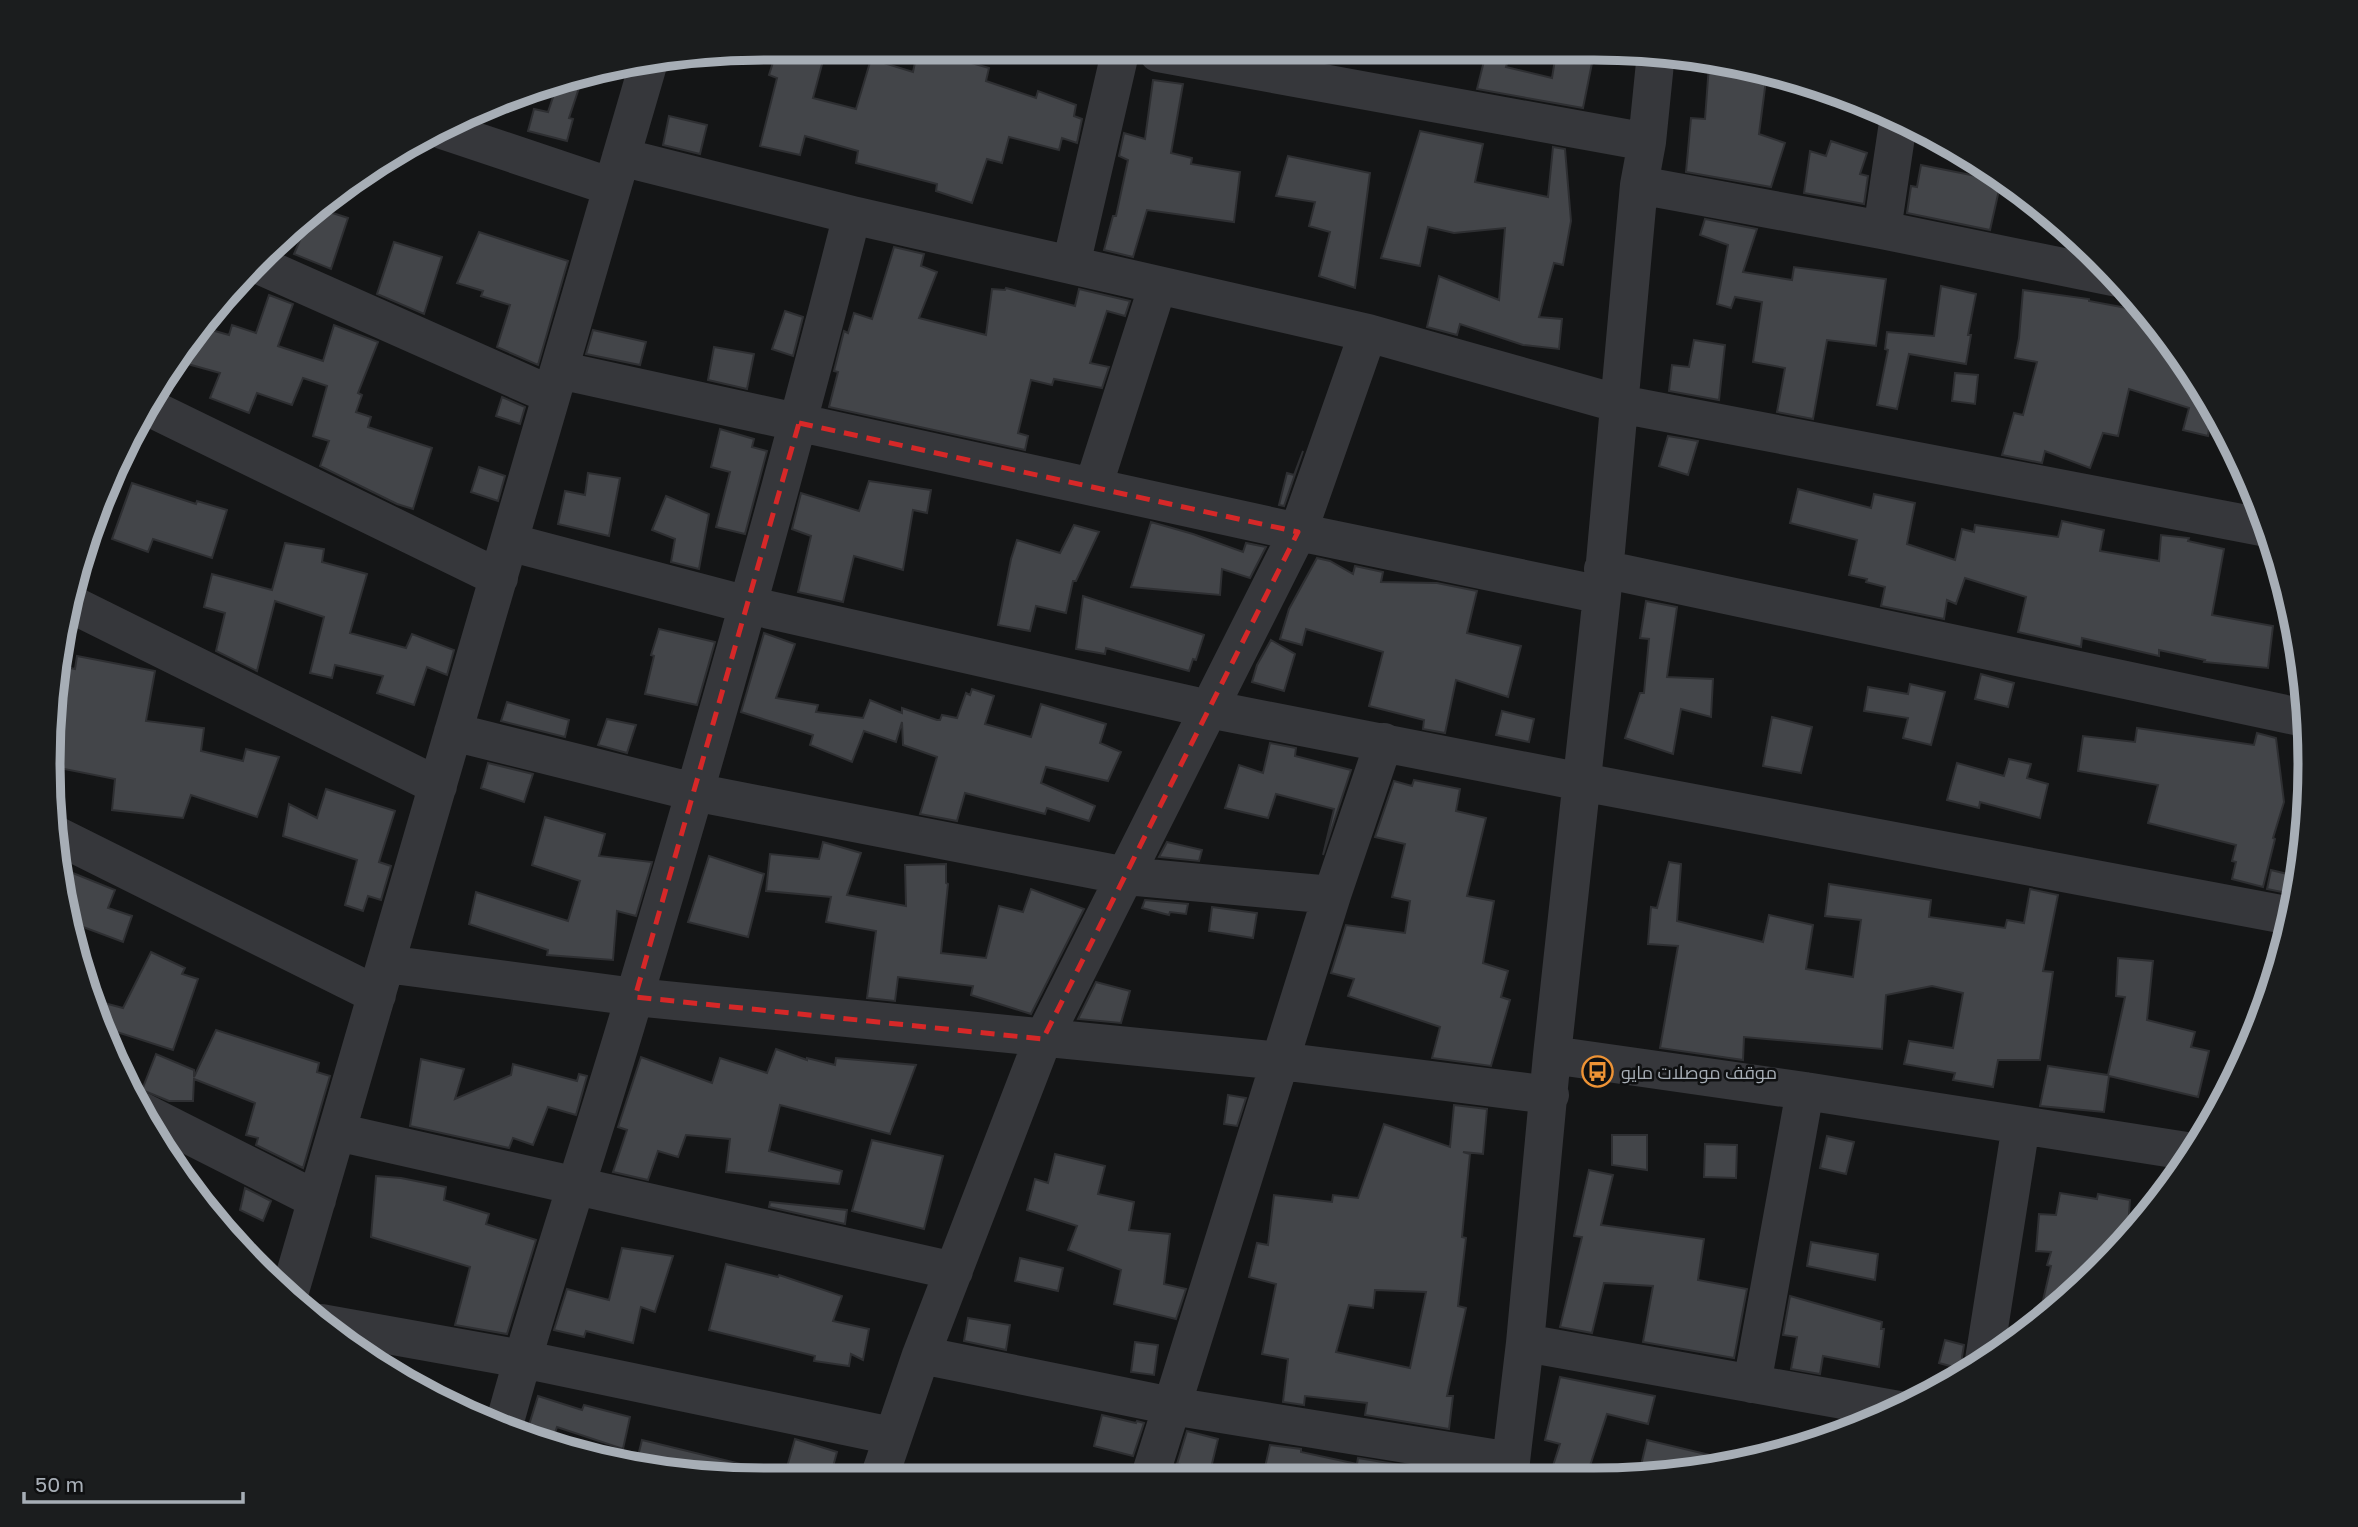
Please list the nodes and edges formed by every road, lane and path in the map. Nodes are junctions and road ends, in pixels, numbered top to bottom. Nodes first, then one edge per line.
1 (1119, 60) edge
2 (1196, 60) edge
3 (1655, 63) edge
4 (647, 70) edge
5 (1897, 128) edge
6 (451, 132) edge
7 (1647, 142) junction
8 (617, 172) junction
9 (1639, 186) junction
10 (852, 215) junction
11 (1882, 230) junction
12 (1070, 265) junction
13 (265, 267) edge
14 (2098, 273) edge
15 (1158, 285) junction
16 (1368, 333) junction
17 (555, 383) junction
18 (1619, 404) junction
19 (155, 410) edge
20 (799, 424) junction
21 (1093, 487) junction
22 (2257, 526) edge
23 (1298, 532) junction
24 (504, 560) junction
25 (1602, 582) junction
26 (748, 605) junction
27 (77, 607) edge
28 (1209, 709) junction
29 (2297, 717) edge
30 (453, 732) junction
31 (1384, 742) junction
32 (1582, 782) junction
33 (438, 786) junction
34 (694, 792) junction
35 (64, 838) edge
36 (1125, 876) junction
37 (1332, 895) junction
38 (2282, 913) edge
39 (381, 980) junction
40 (635, 997) junction
41 (1044, 1039) junction
42 (1552, 1055) junction
43 (1280, 1061) junction
44 (1805, 1091) junction
45 (1550, 1095) junction
46 (156, 1119) edge
47 (2021, 1125) junction
48 (337, 1132) junction
49 (2183, 1150) edge
50 (577, 1188) junction
51 (317, 1200) junction
52 (954, 1271) junction
53 (292, 1286) edge
54 (341, 1327) edge
55 (1525, 1343) junction
56 (1986, 1349) edge
57 (921, 1355) junction
58 (522, 1359) junction
59 (1752, 1384) junction
60 (1172, 1406) junction
61 (1880, 1407) edge
62 (506, 1418) edge
63 (892, 1436) junction
64 (882, 1468) edge
65 (1153, 1468) edge
66 (1505, 1468) edge
67 (1510, 1468) edge

1 - 12 street
2 - 7 street
3 - 7 street
4 - 8 street
5 - 11 street
6 - 8 street
7 - 9 street
8 - 10 street
8 - 17 street
9 - 11 street
9 - 18 street
10 - 12 street
10 - 20 street
11 - 14 street
12 - 15 street
13 - 17 street
15 - 16 street
15 - 21 street
16 - 18 street
16 - 23 street
17 - 20 street
17 - 24 street
18 - 22 street
18 - 25 street
19 - 24 street
20 - 21 street
20 - 26 street
21 - 23 street
23 - 25 street
23 - 28 street
24 - 26 street
24 - 30 street
25 - 29 street
25 - 32 street
26 - 28 street
26 - 34 street
27 - 33 street
28 - 31 street
28 - 36 street
30 - 33 street
30 - 34 street
31 - 32 street
31 - 37 street
32 - 38 street
32 - 42 street
33 - 39 street
34 - 36 street
34 - 40 street
35 - 39 street
36 - 37 street
36 - 41 street
37 - 43 street
39 - 40 street
39 - 48 street
40 - 41 street
40 - 50 street
41 - 43 street
41 - 52 street
42 - 44 street
42 - 45 street
43 - 45 street
43 - 60 street
44 - 47 street
44 - 59 street
45 - 55 street
46 - 51 street
47 - 49 street
47 - 56 street
48 - 50 street
48 - 51 street
50 - 52 street
50 - 58 street
51 - 53 street
52 - 57 street
54 - 58 street
55 - 59 street
55 - 67 street
57 - 60 street
57 - 63 street
58 - 62 street
58 - 63 street
59 - 61 street
60 - 65 street
60 - 66 street
63 - 64 street

